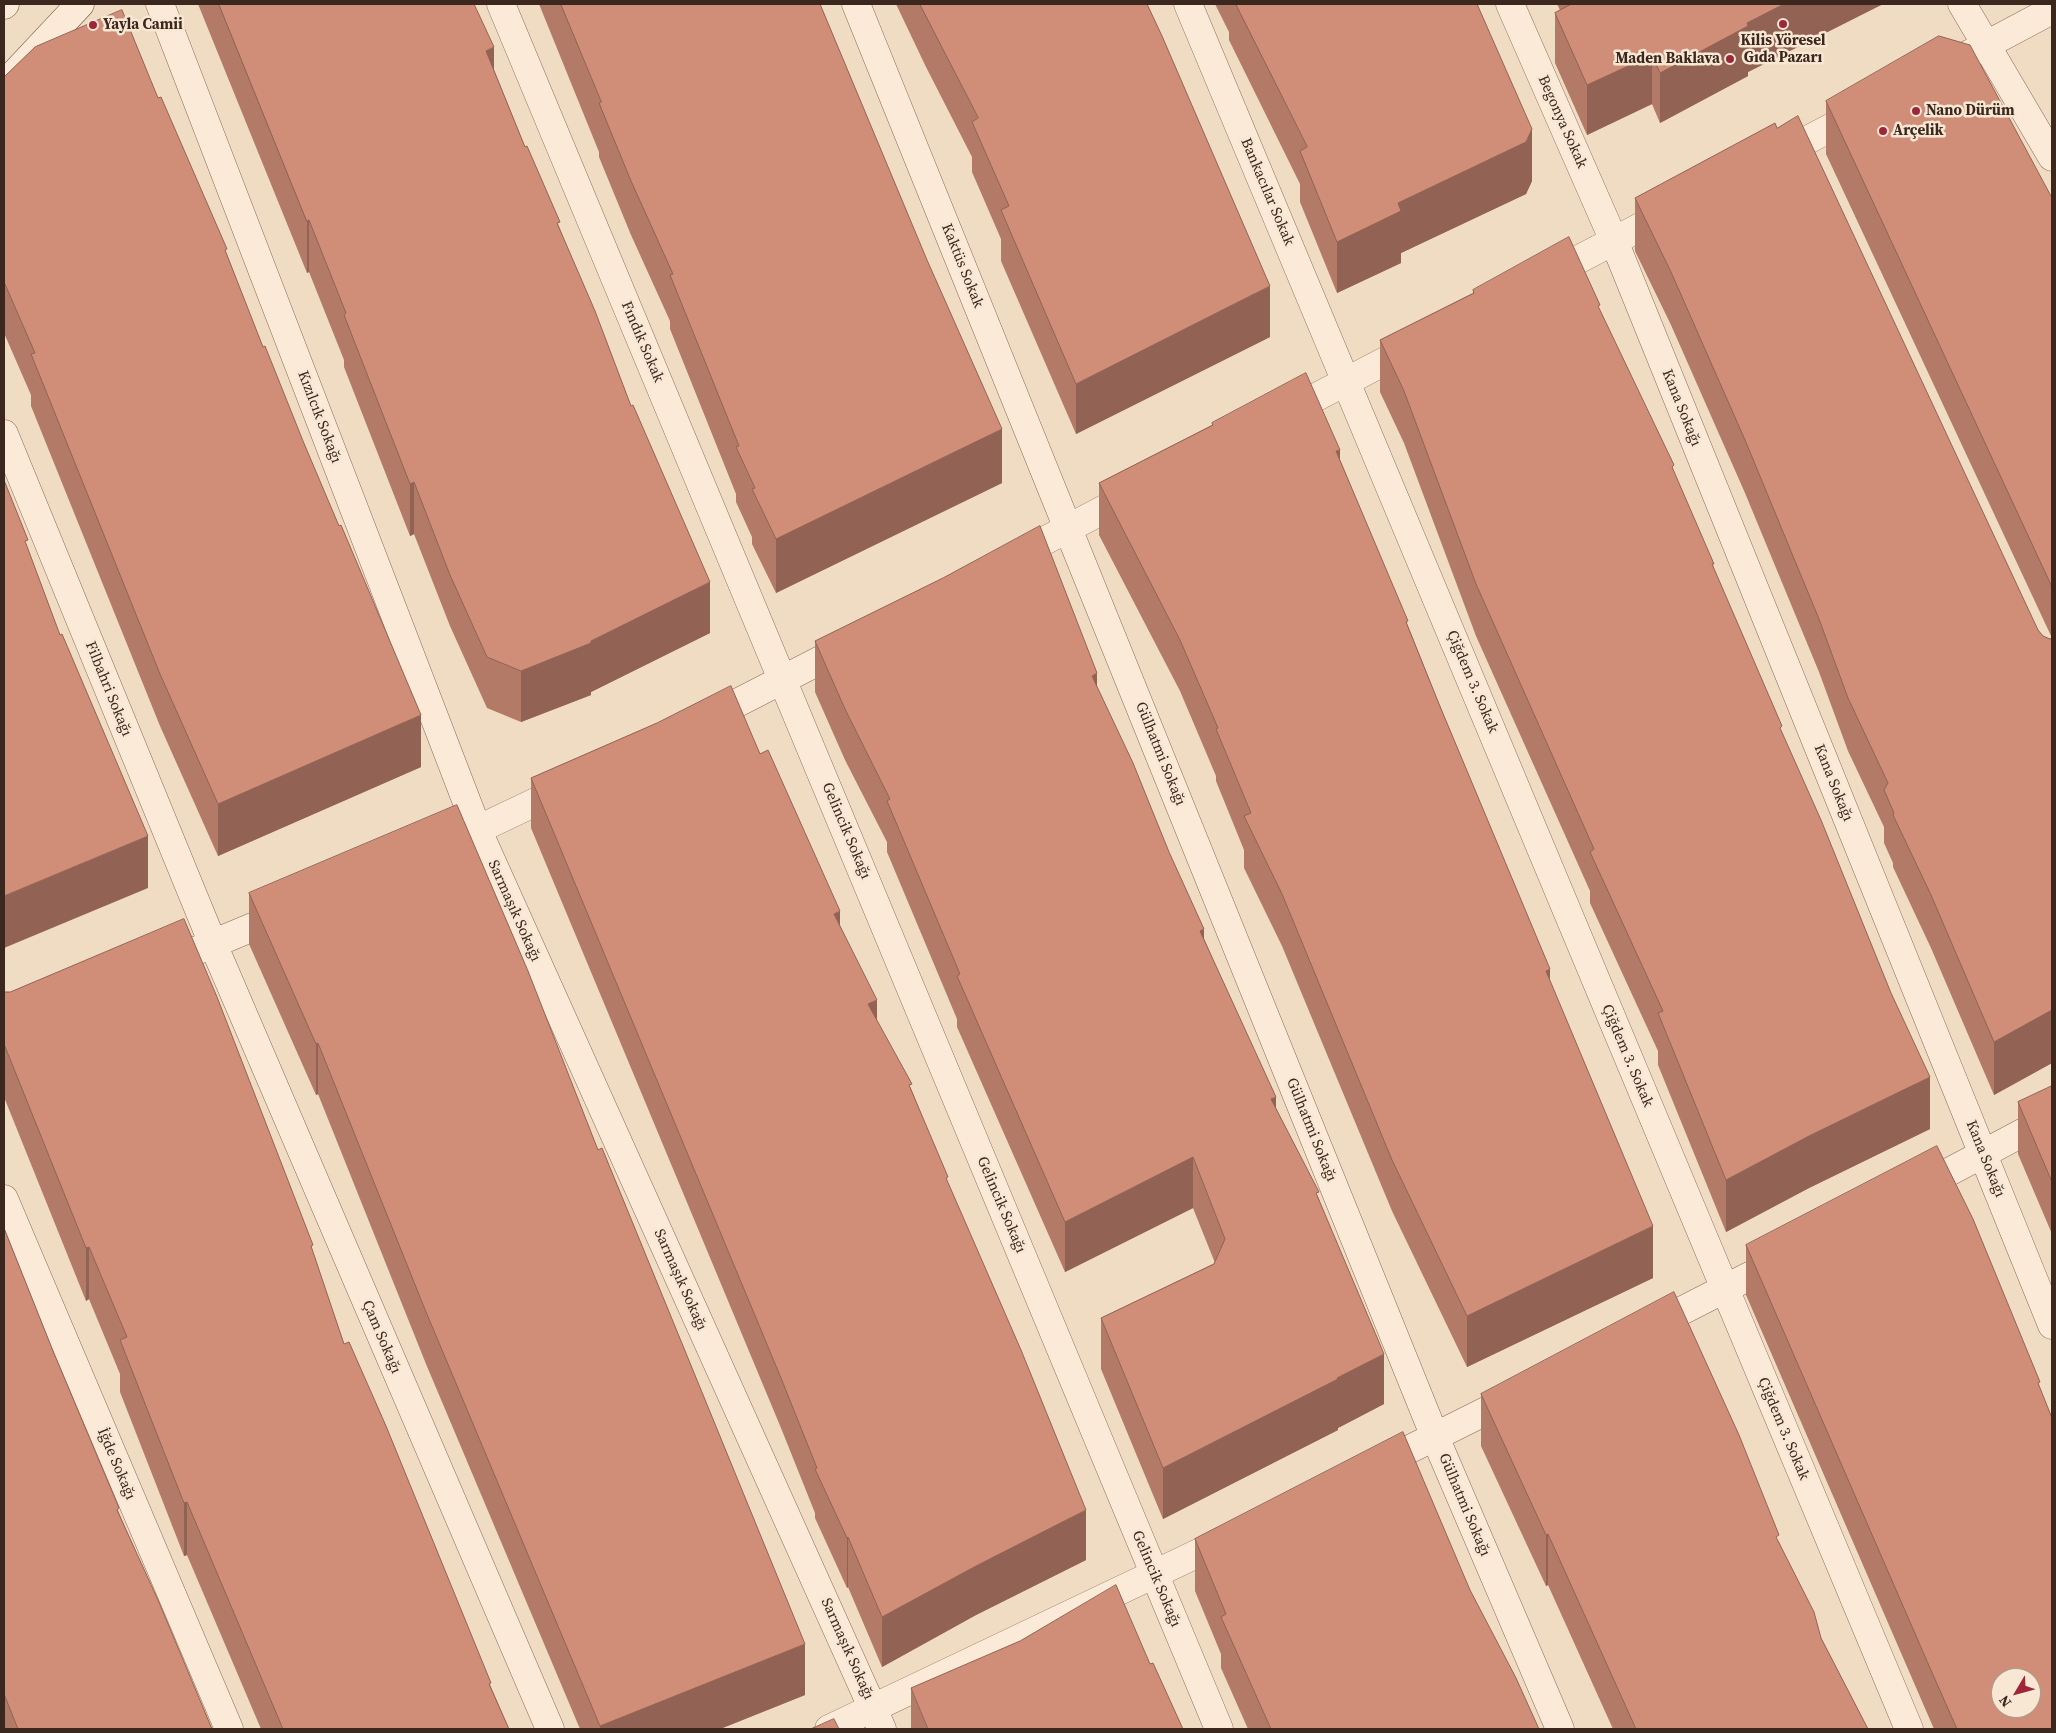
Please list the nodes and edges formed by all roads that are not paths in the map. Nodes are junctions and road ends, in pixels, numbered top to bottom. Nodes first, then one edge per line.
1 (80, 4) edge
2 (160, 4) edge
3 (501, 4) edge
4 (856, 4) edge
5 (1188, 4) edge
6 (1510, 4) edge
7 (1962, 4) edge
8 (2052, 10) edge
9 (1987, 45) junction
10 (1917, 82) edge
11 (4, 85) edge
12 (1882, 100) edge
13 (1803, 142) junction
14 (2052, 157) edge
15 (1752, 169) edge
16 (1816, 169) edge
17 (1691, 201) edge
18 (1614, 241) junction
19 (1528, 286) edge
20 (1433, 336) edge
21 (1347, 381) junction
22 (1260, 427) edge
23 (4, 434) edge
24 (1156, 482) edge
25 (1068, 527) junction
26 (991, 569) edge
27 (870, 634) edge
28 (783, 680) junction
29 (679, 732) edge
30 (592, 775) edge
31 (478, 831) junction
32 (414, 858) edge
33 (304, 905) edge
34 (213, 944) junction
35 (139, 974) edge
36 (2052, 1117) edge
37 (1984, 1155) junction
38 (4, 1199) edge
39 (1897, 1200) edge
40 (1802, 1249) edge
41 (1724, 1289) junction
42 (2052, 1325) edge
43 (1628, 1338) edge
44 (1540, 1383) edge
45 (1435, 1437) junction
46 (1356, 1476) edge
47 (1251, 1528) edge
48 (1155, 1575) junction
49 (878, 1719) edge
50 (229, 1729) edge
51 (550, 1729) edge
52 (829, 1729) edge
53 (1219, 1729) edge
54 (1560, 1729) edge
55 (1909, 1729) edge

1 - 11 street
2 - 31 street, Kızılcık Sokağı
3 - 28 street, Fındık Sokak
4 - 25 street, Kaktüs Sokak
5 - 21 street, Bankacılar Sokak
6 - 18 street, Begonya Sokak
7 - 9 street
8 - 9 street
9 - 10 street
9 - 14 street
12 - 13 street
13 - 15 street
13 - 16 street
17 - 18 street
18 - 19 street
18 - 37 street, Kana Sokağı
20 - 21 street
21 - 22 street
21 - 41 street, Çiğdem 3. Sokak
23 - 34 street, Filbahri Sokağı
24 - 25 street
25 - 26 street
25 - 45 street, Gülhatmi Sokağı
27 - 28 street
28 - 29 street
28 - 48 street, Gelincik Sokağı
30 - 31 street
31 - 32 street
31 - 49 street, Sarmaşık Sokağı
33 - 34 street
34 - 35 street
34 - 51 street, Çam Sokağı
36 - 37 street
37 - 39 street
37 - 42 street, Kana Sokağı
38 - 50 street, İğde Sokağı
40 - 41 street
41 - 43 street
41 - 55 street, Çiğdem 3. Sokak
44 - 45 street
45 - 46 street
45 - 54 street, Gülhatmi Sokağı
47 - 48 street
48 - 49 street
48 - 53 street, Gelincik Sokağı
49 - 52 street

